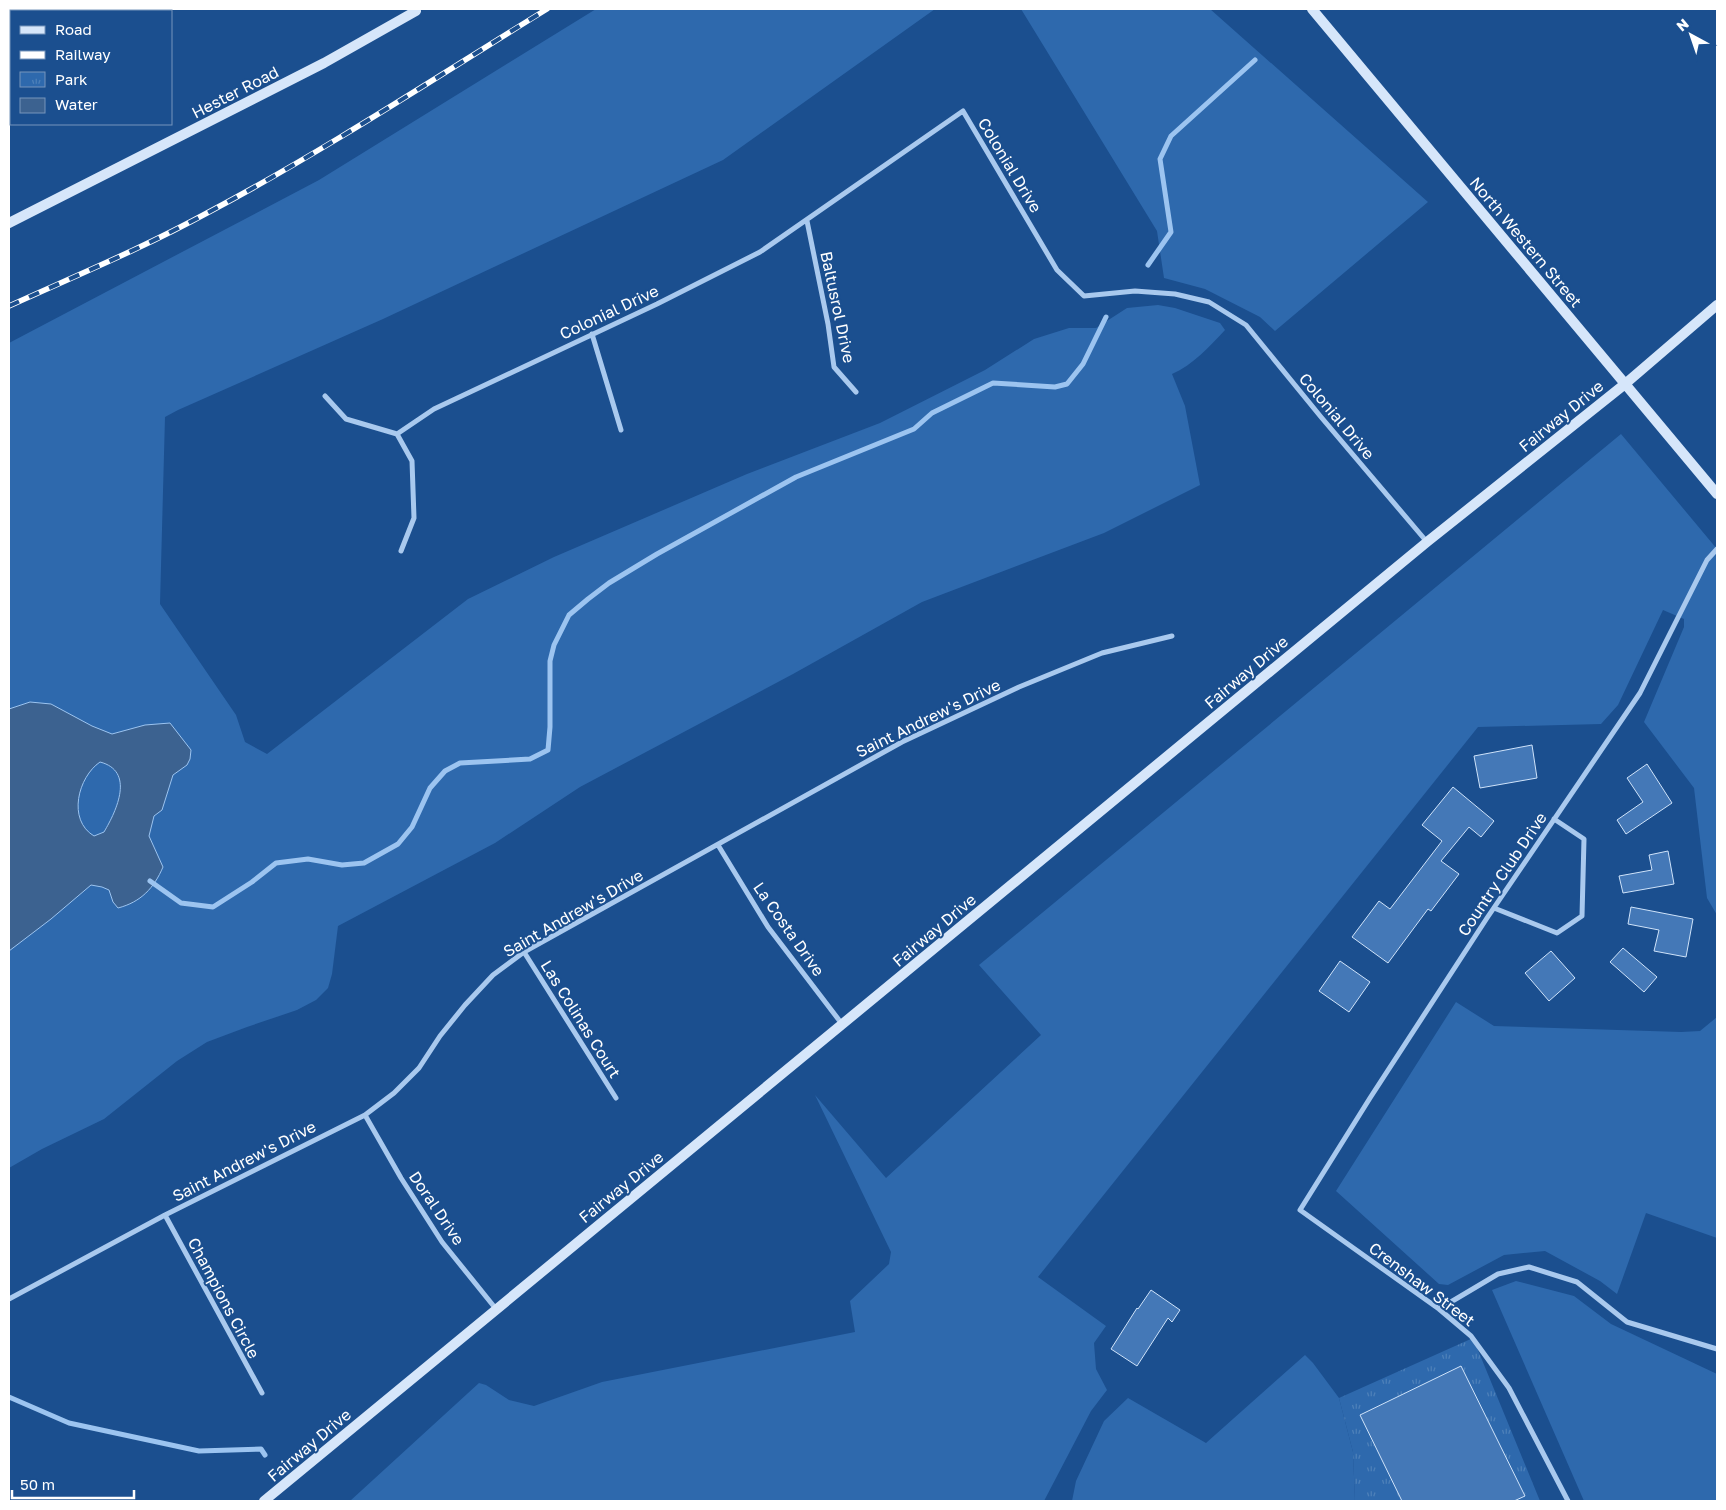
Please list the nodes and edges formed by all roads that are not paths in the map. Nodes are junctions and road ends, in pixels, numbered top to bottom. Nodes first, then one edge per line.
1 (414, 9) edge
2 (1312, 9) edge
3 (807, 221) junction
4 (9, 223) edge
5 (1717, 305) edge
6 (592, 334) junction
7 (1625, 384) junction
8 (856, 392) dead end
9 (325, 396) dead end
10 (621, 430) dead end
11 (397, 434) junction
12 (1717, 494) edge
13 (1427, 542) junction
14 (1717, 548) edge
15 (401, 551) dead end
16 (1172, 636) dead end
17 (1554, 820) junction
18 (718, 845) junction
19 (1494, 908) junction
20 (524, 952) junction
21 (843, 1025) junction
22 (616, 1098) dead end
23 (365, 1115) junction
24 (1300, 1210) joint
25 (165, 1215) junction
26 (9, 1299) edge
27 (496, 1309) junction
28 (1438, 1309) junction
29 (1717, 1348) edge
30 (262, 1393) dead end
31 (264, 1501) edge
32 (1568, 1501) edge

1 - 4 main road, Hester Road
2 - 7 main road, North Western Street
3 - 6 street, Colonial Drive
3 - 8 street, Baltusrol Drive
3 - 13 street, Colonial Drive
5 - 7 main road, Fairway Drive
6 - 10 street
6 - 11 street, Colonial Drive
7 - 12 main road, North Western Street
7 - 13 main road, Fairway Drive
9 - 11 street
11 - 15 street
13 - 21 main road, Fairway Drive
14 - 17 street, Country Club Drive
16 - 18 street, Saint Andrew's Drive
17 - 19 street, Country Club Drive
17 - 19 street
18 - 20 street, Saint Andrew's Drive
18 - 21 street, La Costa Drive
19 - 24 street, Country Club Drive
20 - 22 street, Las Colinas Court
20 - 23 street, Saint Andrew's Drive
21 - 27 main road, Fairway Drive
23 - 25 street, Saint Andrew's Drive
23 - 27 street, Doral Drive
24 - 28 street, Crenshaw Street
25 - 26 street, Saint Andrew's Drive
25 - 30 street, Champions Circle
27 - 31 main road, Fairway Drive
28 - 29 street
28 - 32 street, Crenshaw Street

